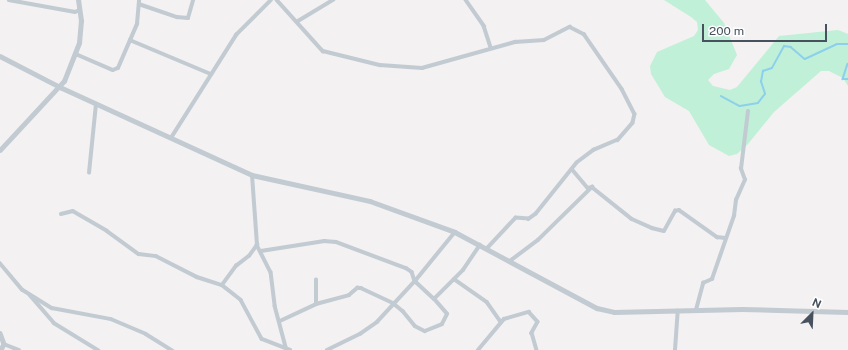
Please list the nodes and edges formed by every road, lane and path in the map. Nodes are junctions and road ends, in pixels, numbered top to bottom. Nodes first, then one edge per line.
1 (9, 0) edge
2 (78, 0) edge
3 (193, 0) edge
4 (271, 0) edge
5 (277, 0) edge
6 (333, 0) edge
7 (466, 0) edge
8 (139, 2) edge
9 (80, 10) junction
10 (298, 21) junction
11 (130, 40) junction
12 (491, 48) junction
13 (76, 54) junction
14 (0, 56) edge
15 (211, 74) junction
16 (60, 87) junction
17 (96, 104) junction
18 (748, 111) dead end
19 (171, 138) junction
20 (0, 150) edge
21 (572, 169) junction
22 (88, 173) dead end
23 (252, 175) junction
24 (592, 187) junction
25 (61, 214) dead end
26 (455, 232) junction
27 (725, 238) junction
28 (257, 245) junction
29 (480, 245) junction
30 (488, 249) junction
31 (261, 251) junction
32 (510, 261) junction
33 (0, 263) edge
34 (454, 279) junction
35 (316, 280) dead end
36 (415, 281) junction
37 (222, 285) junction
38 (23, 290) junction
39 (434, 299) junction
40 (393, 303) junction
41 (316, 304) junction
42 (696, 310) junction
43 (678, 311) junction
44 (848, 312) edge
45 (280, 321) junction
46 (501, 322) junction
47 (0, 333) edge
48 (4, 344) junction
49 (286, 347) junction
50 (10, 348) edge
51 (1, 350) edge
52 (19, 350) edge
53 (98, 350) edge
54 (172, 350) edge
55 (290, 350) edge
56 (327, 350) edge
57 (478, 350) edge
58 (538, 350) edge
59 (675, 350) edge

1 - 9 street
2 - 9 street
3 - 8 street
4 - 15 street
5 - 10 street
6 - 10 street
7 - 12 street
8 - 11 street
9 - 13 street
10 - 12 street
11 - 13 street
11 - 15 street
12 - 21 street
13 - 16 street
14 - 16 street
15 - 19 street
16 - 17 street
16 - 20 street
17 - 19 street
17 - 22 street
18 - 27 street
19 - 23 street
21 - 24 street
21 - 30 street
23 - 26 street
23 - 28 street
24 - 27 street
24 - 32 street
25 - 37 street
26 - 29 street
26 - 36 street
27 - 42 street
28 - 31 street
28 - 37 street
29 - 30 street
29 - 34 street
30 - 32 street
31 - 36 street
31 - 45 street
32 - 43 street
33 - 38 street
34 - 39 street
34 - 46 street
35 - 41 street
36 - 39 street
36 - 40 street
37 - 49 street
38 - 53 street
38 - 54 street
39 - 40 street
40 - 41 street
40 - 56 street
41 - 45 street
42 - 43 street
42 - 44 street
43 - 59 street
45 - 49 street
46 - 57 street
46 - 58 street
47 - 48 street
48 - 50 street
48 - 51 street
49 - 55 street
50 - 52 street

